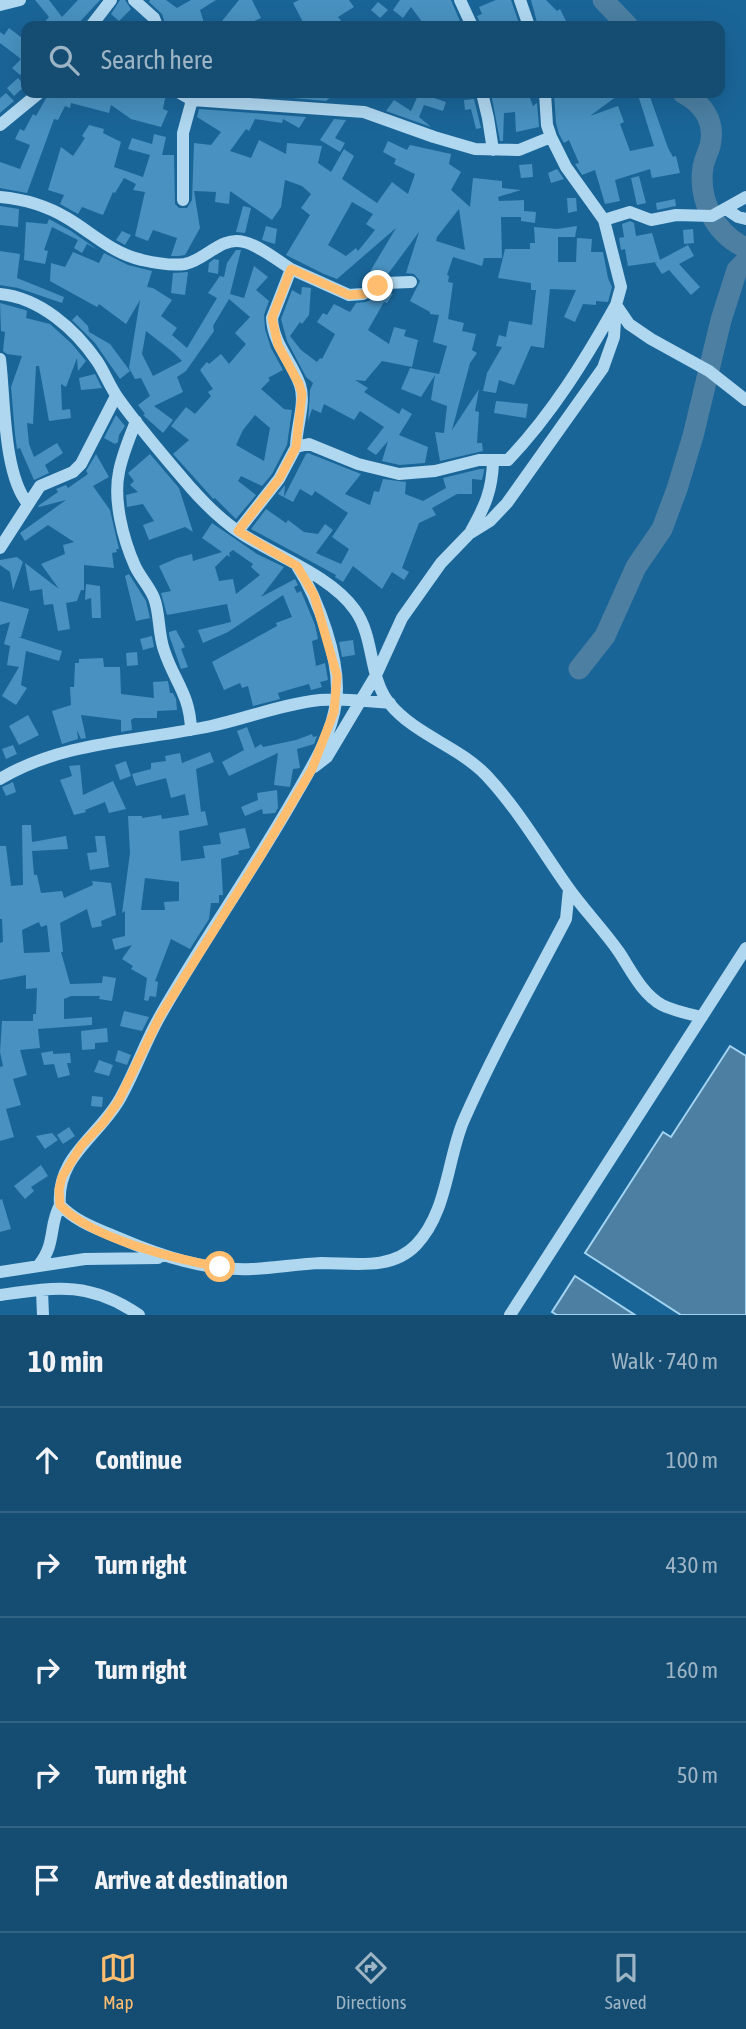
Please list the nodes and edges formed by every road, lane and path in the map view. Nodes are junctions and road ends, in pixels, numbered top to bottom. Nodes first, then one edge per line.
1 (20, 0) edge
2 (111, 0) edge
3 (134, 0) edge
4 (460, 0) edge
5 (520, 0) edge
6 (0, 5) edge
7 (95, 21) edge
8 (155, 21) edge
9 (470, 21) edge
10 (527, 21) edge
11 (33, 98) edge
12 (189, 98) edge
13 (483, 98) edge
14 (545, 98) edge
15 (192, 100) junction
16 (0, 125) edge
17 (551, 138) junction
18 (493, 150) junction
19 (0, 197) edge
20 (746, 197) edge
21 (183, 200) dead end
22 (726, 209) junction
23 (746, 219) edge
24 (604, 220) junction
25 (291, 269) junction
26 (411, 282) dead end
27 (0, 295) edge
28 (616, 304) junction
29 (0, 359) edge
30 (116, 396) junction
31 (746, 400) edge
32 (136, 421) junction
33 (296, 447) junction
34 (492, 462) junction
35 (28, 504) junction
36 (238, 531) junction
37 (469, 534) junction
38 (0, 548) edge
39 (297, 566) junction
40 (376, 675) junction
41 (337, 699) junction
42 (360, 701) junction
43 (390, 703) junction
44 (191, 730) junction
45 (312, 769) junction
46 (0, 779) edge
47 (569, 889) junction
48 (746, 948) edge
49 (702, 1017) junction
50 (60, 1205) junction
51 (169, 1258) junction
52 (37, 1266) junction
53 (0, 1272) edge
54 (42, 1291) junction
55 (0, 1295) edge
56 (43, 1315) edge
57 (139, 1315) edge
58 (510, 1315) edge

1 - 6 street
2 - 7 street
3 - 8 street
4 - 9 street
5 - 10 street
11 - 16 street
12 - 15 street
13 - 18 street
14 - 17 street
15 - 18 street
15 - 21 street
17 - 18 street
17 - 24 street
19 - 25 street
20 - 22 street
22 - 23 street
22 - 24 street
24 - 28 street
25 - 26 street
25 - 33 street
27 - 30 street
28 - 31 street
28 - 34 street
28 - 37 street
29 - 35 street
30 - 32 street
30 - 35 street
32 - 36 street
32 - 44 street
33 - 34 street
33 - 36 street
34 - 37 street
35 - 38 street
36 - 39 street
37 - 40 street
39 - 40 street
39 - 41 street
40 - 42 street
40 - 43 street
41 - 42 street
41 - 44 street
41 - 45 street
42 - 43 street
42 - 45 street
43 - 47 street
44 - 46 street
45 - 50 street
47 - 49 street
47 - 51 street
48 - 49 street
49 - 58 street
50 - 51 street
50 - 52 street
51 - 52 street
52 - 53 street
54 - 55 street
54 - 56 street
54 - 57 street

